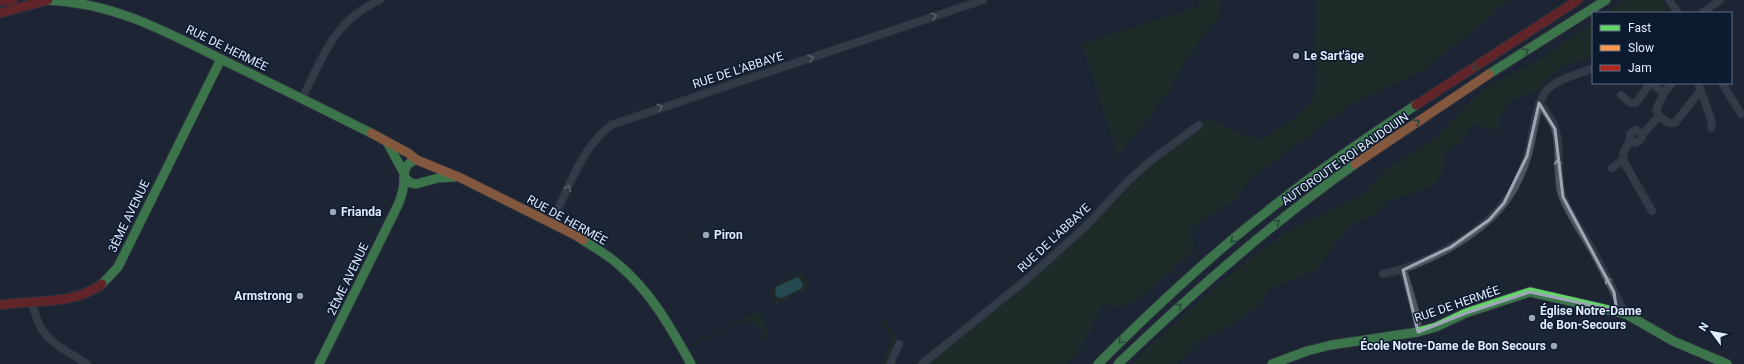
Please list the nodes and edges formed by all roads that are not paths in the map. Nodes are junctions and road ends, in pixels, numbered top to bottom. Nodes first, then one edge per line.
1 (13, 0) edge
2 (47, 0) edge
3 (380, 0) edge
4 (983, 0) edge
5 (1578, 0) edge
6 (1606, 0) edge
7 (1669, 0) edge
8 (1720, 0) edge
9 (0, 1) edge
10 (1677, 12) edge
11 (1703, 12) edge
12 (0, 13) edge
13 (221, 59) junction
14 (1592, 68) edge
15 (1649, 84) edge
16 (1651, 84) edge
17 (1671, 84) edge
18 (1698, 84) edge
19 (1723, 84) edge
20 (1700, 92) junction
21 (1664, 93) junction
22 (1620, 94) dead end
23 (302, 99) junction
24 (1539, 103) junction
25 (1741, 114) dead end
26 (1660, 117) junction
27 (1199, 125) dead end
28 (1711, 128) dead end
29 (387, 142) junction
30 (1623, 160) junction
31 (421, 161) junction
32 (1612, 168) dead end
33 (404, 175) junction
34 (455, 177) junction
35 (420, 182) junction
36 (398, 205) junction
37 (1652, 211) dead end
38 (552, 223) junction
39 (1402, 270) junction
40 (1383, 274) dead end
41 (1617, 299) junction
42 (31, 301) junction
43 (0, 305) edge
44 (1613, 310) junction
45 (1626, 314) junction
46 (1418, 332) junction
47 (899, 344) dead end
48 (87, 364) edge
49 (319, 364) edge
50 (691, 364) edge
51 (890, 364) edge
52 (922, 364) edge
53 (1098, 364) edge
54 (1118, 364) edge
55 (1272, 364) edge
56 (1727, 364) edge

1 - 9 main road
2 - 12 main road, RUE DE HERMÉE
2 - 13 main road, RUE DE HERMÉE
3 - 23 street
38 -> 4 street, RUE DE L'ABBAYE
5 -> 53 main road, AUTOROUTE ROI BAUDOUIN
54 -> 6 main road, AUTOROUTE ROI BAUDOUIN
7 - 10 street
8 - 11 street
13 - 23 main road, RUE DE HERMÉE
13 - 42 main road, 3ÈME AVENUE
14 - 24 street
15 - 22 street
16 - 21 street
17 - 21 street
18 - 20 street
19 - 25 street
20 - 26 street
20 - 28 street
21 - 26 street
23 - 29 main road, RUE DE HERMÉE
24 - 39 street
41 -> 24 street
26 - 30 street
27 - 52 street, RUE DE L'ABBAYE
29 - 31 main road, RUE DE HERMÉE
29 - 33 main road
30 - 32 street
30 - 37 street
31 - 33 main road
31 - 34 main road, RUE DE HERMÉE
31 - 35 main road
33 - 35 main road
33 - 36 main road, 2ÈME AVENUE
34 - 35 main road
34 - 38 main road, RUE DE HERMÉE
35 - 36 main road, 2ÈME AVENUE
36 - 49 main road, 2ÈME AVENUE
38 - 50 main road, RUE DE HERMÉE
39 - 40 street
39 - 46 street
41 - 44 street
41 - 45 street
42 - 43 main road, 3ÈME AVENUE
42 - 48 street
44 - 45 main road, RUE DE HERMÉE
44 - 46 main road, RUE DE HERMÉE
45 - 56 main road, RUE DE HERMÉE
46 - 55 main road, RUE DE HERMÉE
47 - 51 street

